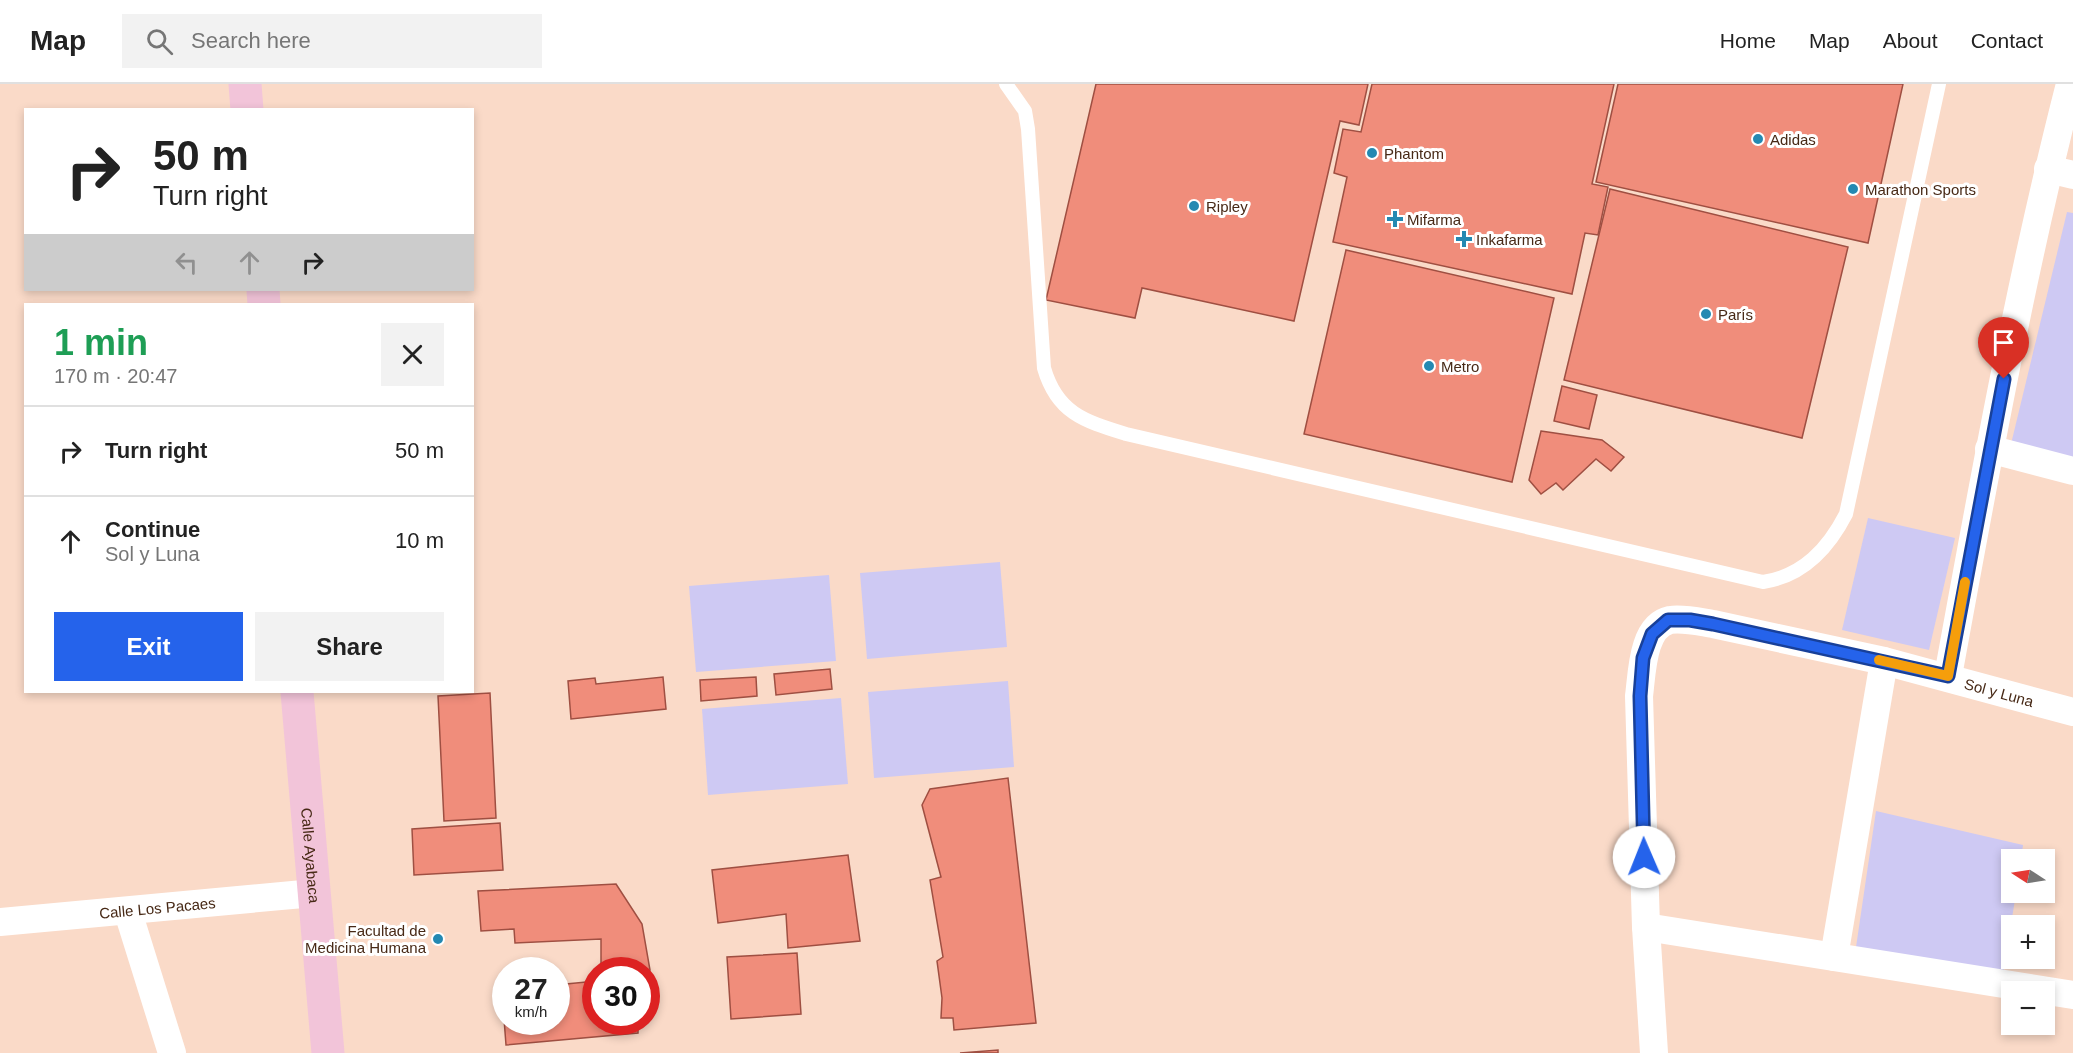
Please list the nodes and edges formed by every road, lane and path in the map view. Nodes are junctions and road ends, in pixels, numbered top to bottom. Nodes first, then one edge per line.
1 (245, 84) edge
2 (1006, 84) edge
3 (1939, 84) edge
4 (2070, 84) edge
5 (248, 108) edge
6 (2061, 172) edge
7 (1989, 449) junction
8 (2073, 471) edge
9 (1884, 661) junction
10 (1948, 676) junction
11 (297, 693) edge
12 (2073, 712) edge
13 (314, 893) junction
14 (128, 912) junction
15 (0, 922) edge
16 (1646, 927) junction
17 (1834, 957) junction
18 (2073, 995) edge
19 (172, 1053) edge
20 (328, 1053) edge
21 (1654, 1053) edge

1 - 5 main road
2 - 3 lane
4 - 6 street
6 - 7 street
7 - 8 street
7 - 10 street
9 - 10 street, Sol y Luna
9 - 16 street, Sol y Luna
9 - 17 street
10 - 12 street, Sol y Luna
11 - 13 main road, Calle Ayabaca
13 - 14 street, Calle Los Pacaes
13 - 20 main road, Calle Ayabaca
14 - 15 street, Calle Los Pacaes
14 - 19 street
16 - 17 street
16 - 21 street, Sol y Luna
17 - 18 street

